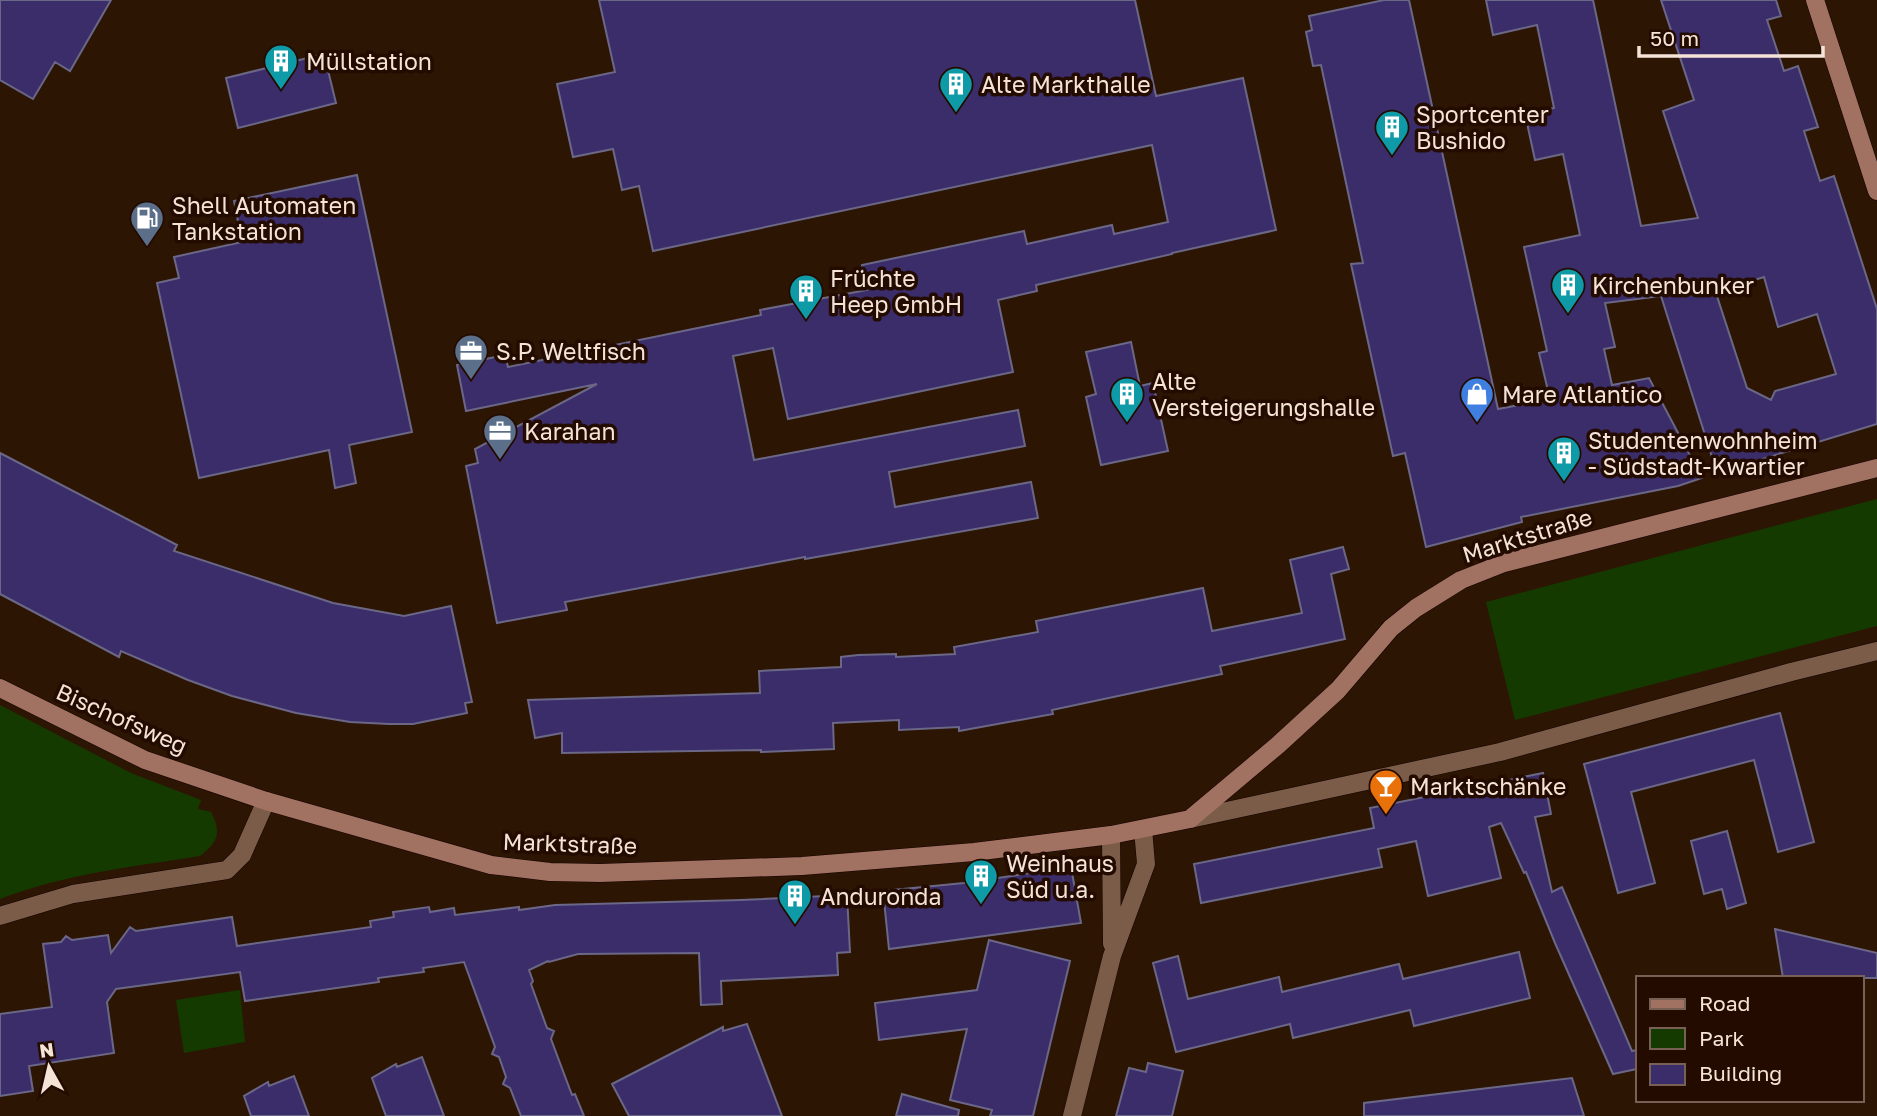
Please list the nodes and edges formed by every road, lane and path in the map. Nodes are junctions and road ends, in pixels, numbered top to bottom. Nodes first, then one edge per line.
1 (1815, 0) edge
2 (1877, 191) edge
3 (1877, 468) edge
4 (1877, 651) edge
5 (0, 688) edge
6 (266, 801) junction
7 (1191, 819) junction
8 (1143, 829) junction
9 (1111, 835) junction
10 (0, 916) edge
11 (1112, 956) junction
12 (1072, 1116) edge

1 - 2 main road
3 - 7 main road, Marktstraße
4 - 7 street, Marktstraße
5 - 6 main road, Bischofsweg
6 - 9 main road, Marktstraße
6 - 10 street
7 - 8 main road, Marktstraße
8 - 9 main road, Marktstraße
8 - 11 street
9 - 11 street
11 - 12 street

